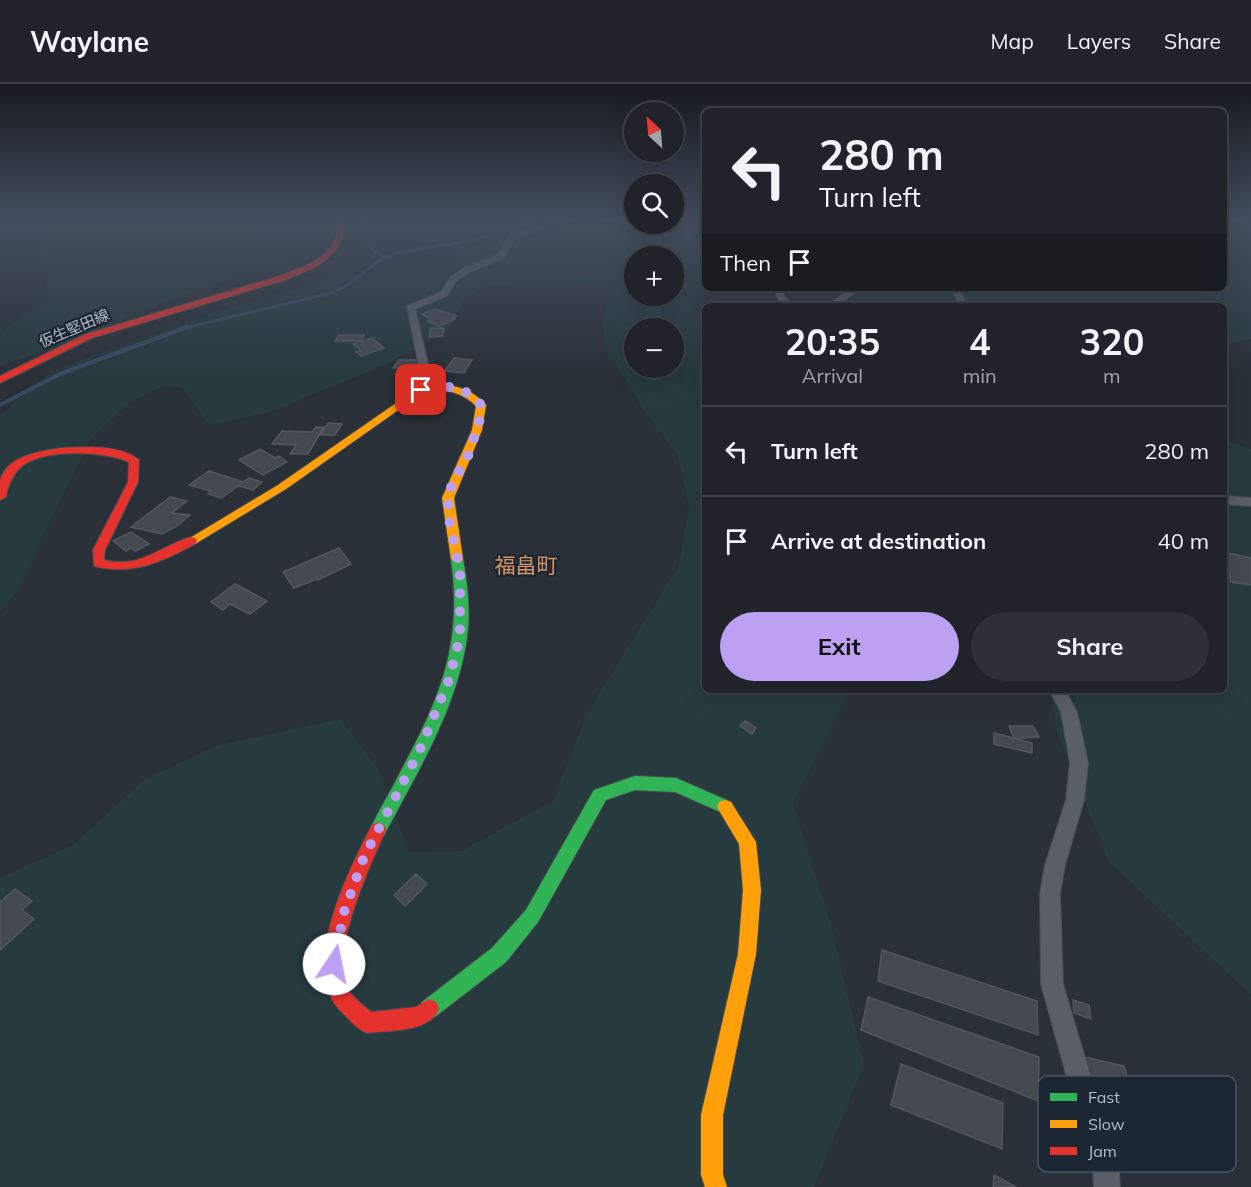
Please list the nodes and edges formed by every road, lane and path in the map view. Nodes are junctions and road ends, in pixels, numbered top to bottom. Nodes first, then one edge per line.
1 (297, 271) edge
2 (465, 271) edge
3 (854, 291) edge
4 (836, 303) edge
5 (0, 380) edge
6 (421, 390) junction
7 (0, 497) edge
8 (1227, 500) edge
9 (1251, 502) edge
10 (1059, 693) edge
11 (1078, 1076) edge
12 (1106, 1172) edge
13 (716, 1187) edge
14 (1107, 1187) edge

1 - 5 street, 仮生堅田線
2 - 6 street
3 - 4 street
6 - 7 street
6 - 13 street
8 - 9 street
10 - 11 street
12 - 14 street

